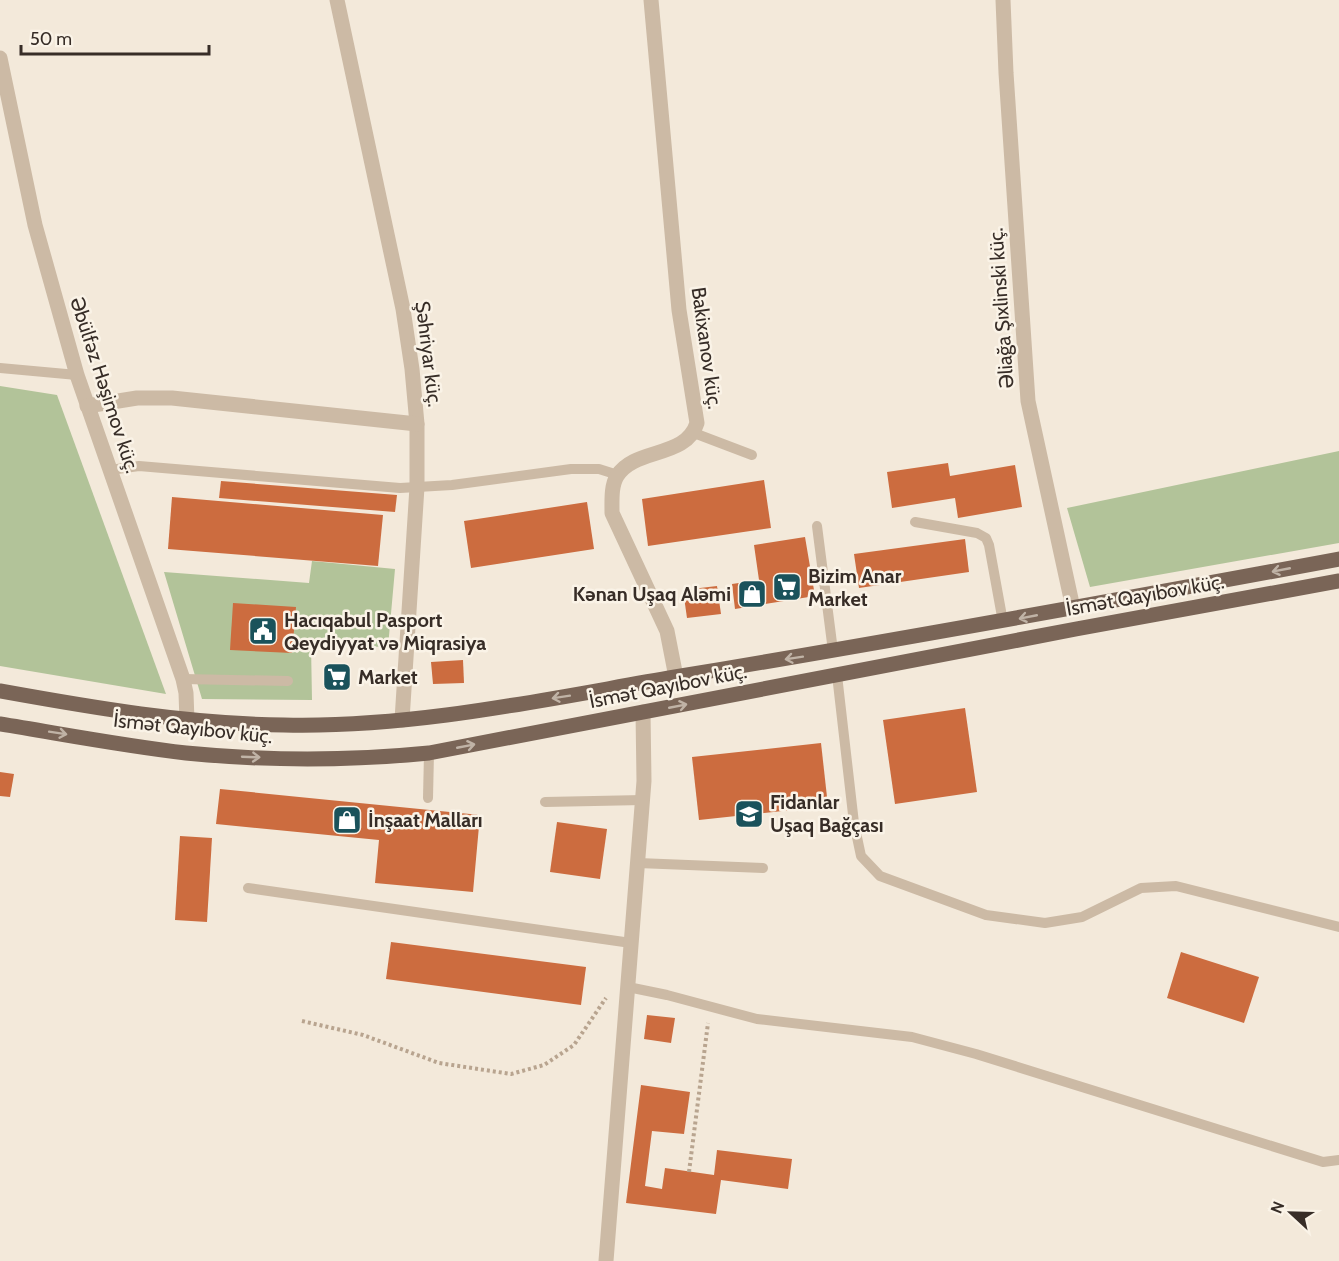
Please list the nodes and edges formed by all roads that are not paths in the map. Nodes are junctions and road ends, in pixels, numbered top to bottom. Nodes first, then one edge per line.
1 (338, 0) edge
2 (651, 0) edge
3 (1003, 0) edge
4 (0, 57) edge
5 (0, 368) edge
6 (77, 375) junction
7 (87, 406) junction
8 (417, 424) junction
9 (694, 433) junction
10 (752, 455) dead end
11 (110, 470) junction
12 (618, 475) junction
13 (417, 487) junction
14 (915, 522) dead end
15 (817, 526) dead end
16 (1339, 559) edge
17 (1339, 581) edge
18 (1073, 608) junction
19 (1003, 622) junction
20 (832, 651) junction
21 (837, 675) junction
22 (676, 677) junction
23 (183, 679) junction
24 (288, 681) dead end
25 (0, 691) edge
26 (643, 712) junction
27 (402, 720) junction
28 (187, 721) junction
29 (0, 724) edge
30 (429, 753) junction
31 (429, 798) dead end
32 (643, 800) junction
33 (545, 802) dead end
34 (638, 863) junction
35 (763, 868) dead end
36 (248, 888) dead end
37 (1339, 927) edge
38 (632, 944) junction
39 (628, 987) junction
40 (1339, 1160) edge
41 (606, 1261) edge

1 - 8 street, Şəhriyar küç.
2 - 9 street, Bakixanov küç.
3 - 18 street, Əliağa Şıxlinski küç.
4 - 6 street, Əbülfəz Həşimov küç.
5 - 6 lane
6 - 7 street, Əbülfəz Həşimov küç.
7 - 8 street
7 - 11 street, Əbülfəz Həşimov küç.
8 - 13 street, Şəhriyar küç.
9 - 10 lane
9 - 12 street, Bakixanov küç.
11 - 13 lane
11 - 23 street, Əbülfəz Həşimov küç.
12 - 13 lane
12 - 22 street
13 - 27 street, Şəhriyar küç.
14 - 19 lane
15 - 20 lane
16 -> 18 main road, İsmət Qayıbov küç.
17 - 21 main road, İsmət Qayıbov küç.
18 -> 19 main road, İsmət Qayıbov küç.
19 - 20 main road, İsmət Qayıbov küç.
20 -> 22 main road, İsmət Qayıbov küç.
26 -> 21 main road, İsmət Qayıbov küç.
21 - 37 lane
22 -> 27 main road, İsmət Qayıbov küç.
23 - 24 lane
23 - 28 street, Əbülfəz Həşimov küç.
25 - 28 main road, İsmət Qayıbov küç.
30 -> 26 main road, İsmət Qayıbov küç.
26 - 32 street
27 - 28 main road, İsmət Qayıbov küç.
29 -> 30 main road, İsmət Qayıbov küç.
30 - 31 lane
32 - 33 lane
32 - 34 street
34 - 35 lane
34 - 38 street
36 - 38 lane
38 - 39 street
39 - 40 lane
39 - 41 street

